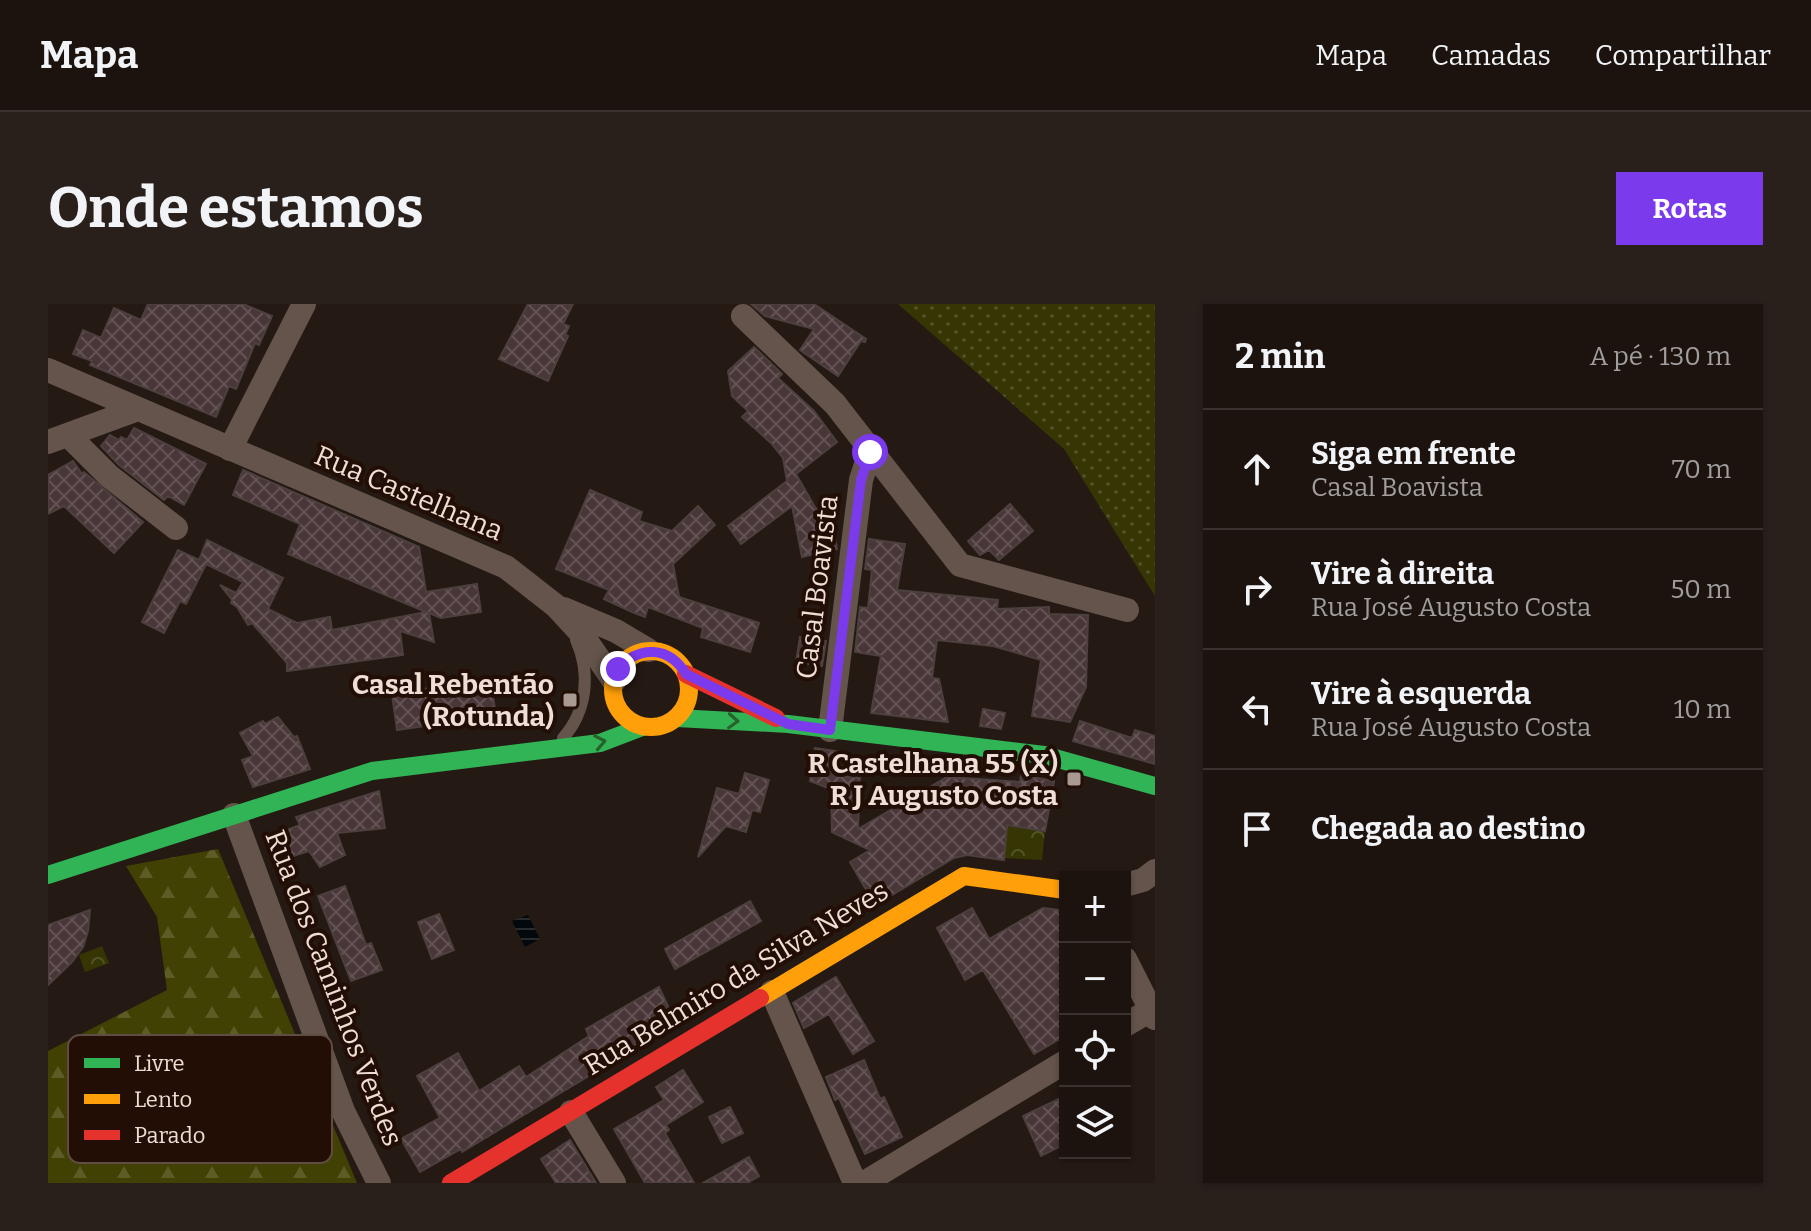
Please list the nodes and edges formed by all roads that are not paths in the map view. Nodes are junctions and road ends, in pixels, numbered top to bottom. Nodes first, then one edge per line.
1 (304, 304) edge
2 (743, 316) dead end
3 (48, 370) edge
4 (138, 409) junction
5 (58, 438) edge
6 (230, 449) junction
7 (870, 452) junction
8 (176, 528) dead end
9 (556, 606) junction
10 (1127, 610) dead end
11 (648, 650) junction
12 (686, 674) junction
13 (606, 705) junction
14 (677, 718) junction
15 (788, 724) junction
16 (642, 727) junction
17 (830, 730) junction
18 (555, 747) junction
19 (1155, 786) edge
20 (234, 815) junction
21 (1155, 871) edge
22 (48, 875) edge
23 (1131, 883) edge
24 (1059, 889) edge
25 (1131, 971) edge
26 (772, 992) junction
27 (1153, 1014) edge
28 (1131, 1023) edge
29 (315, 1035) edge
30 (1059, 1066) edge
31 (332, 1081) edge
32 (571, 1112) junction
33 (379, 1183) edge
34 (451, 1183) edge
35 (614, 1183) edge
36 (855, 1183) edge
37 (864, 1183) edge

1 - 6 street
2 - 7 street
3 - 4 street, Rua Castelhana
4 - 5 street
4 - 6 street, Rua Castelhana
5 - 8 street
6 - 9 street, Rua Castelhana
7 - 10 street
7 - 17 street, Casal Boavista
9 - 11 street, Rua Castelhana
9 - 13 street, Rua Castelhana
9 - 18 lane
11 - 12 street
11 - 13 street
12 - 14 street
12 - 15 street
13 - 16 street
13 - 18 street
14 -> 15 street
14 - 16 street
15 - 17 street
18 -> 16 street
17 - 19 street
18 - 20 street
20 - 22 street
20 - 29 street, Rua dos Caminhos Verdes
21 - 23 street
24 - 26 street, Rua Belmiro da Silva Neves
25 - 27 street
26 - 32 street, Rua Belmiro da Silva Neves
26 - 36 street
27 - 28 street
30 - 37 street
31 - 33 street, Rua dos Caminhos Verdes
32 - 34 street, Rua Belmiro da Silva Neves
32 - 35 street

